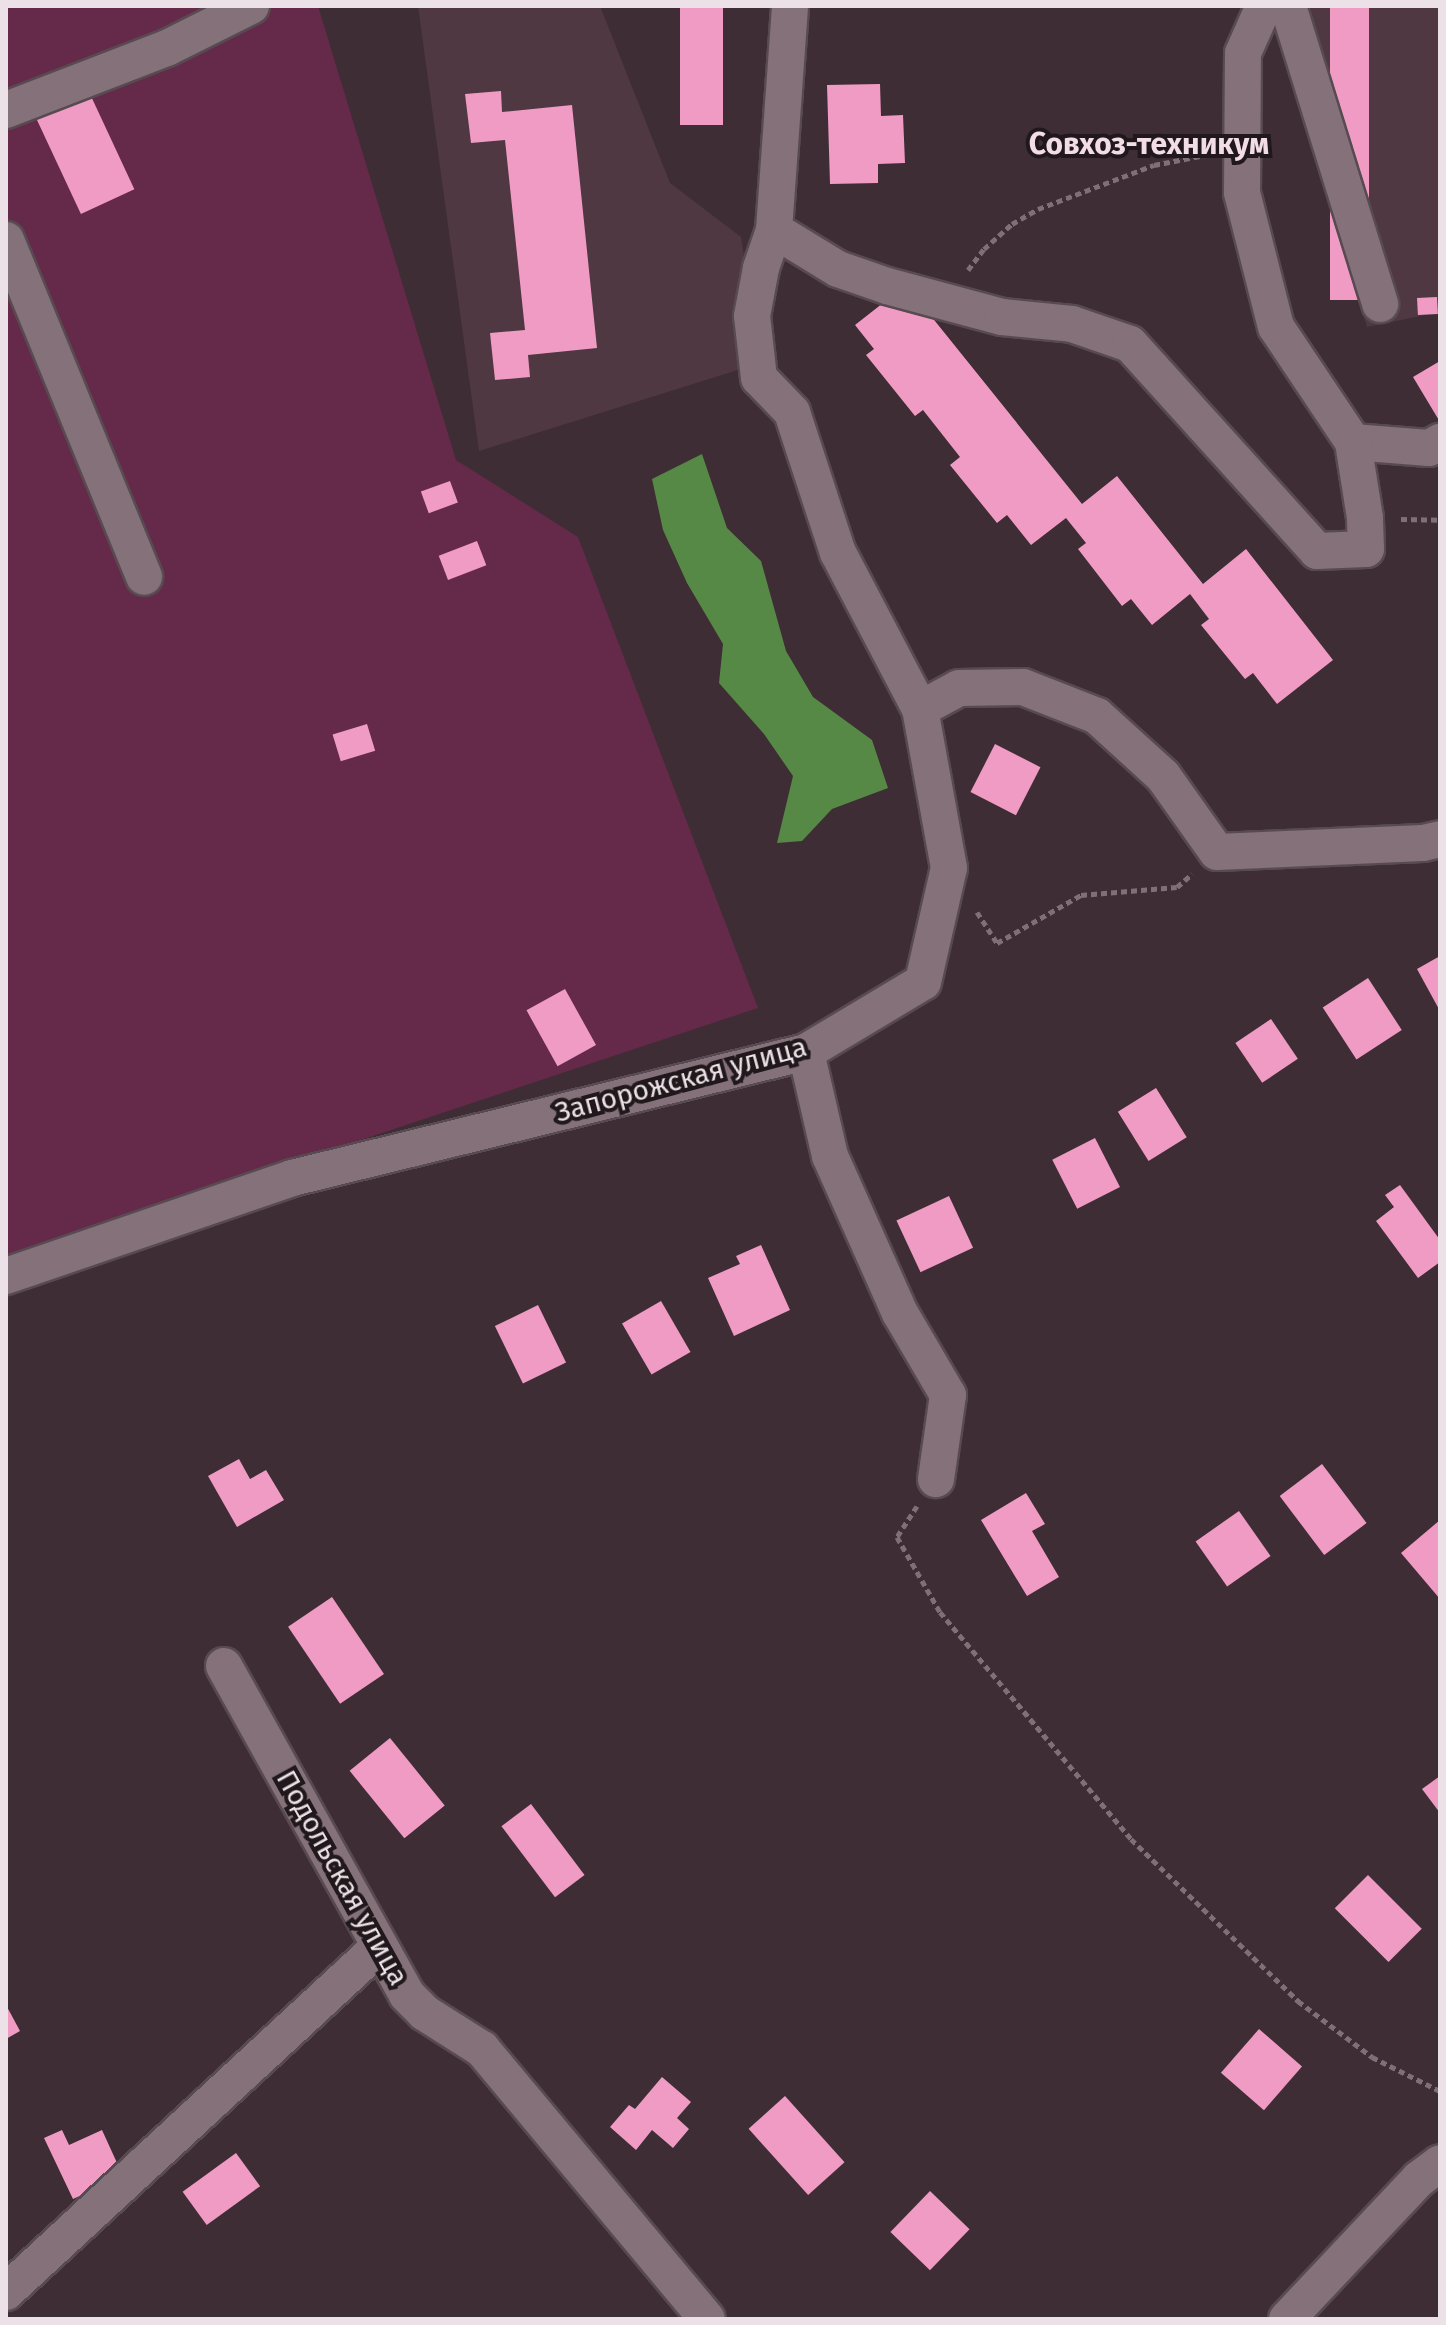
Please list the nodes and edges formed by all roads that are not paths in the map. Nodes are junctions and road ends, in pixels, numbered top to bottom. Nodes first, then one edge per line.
1 (251, 6) edge
2 (790, 6) edge
3 (1264, 6) edge
4 (1288, 6) edge
5 (6, 110) edge
6 (774, 230) junction
7 (6, 240) edge
8 (1380, 304) dead end
9 (1353, 442) junction
10 (1440, 442) edge
11 (144, 577) dead end
12 (920, 709) junction
13 (1440, 839) edge
14 (806, 1052) junction
15 (6, 1276) edge
16 (936, 1479) road end
17 (224, 1666) dead end
18 (378, 1948) junction
19 (1440, 2163) edge
20 (6, 2292) edge
21 (6, 2304) edge
22 (18, 2319) edge
23 (707, 2319) edge
24 (1287, 2319) edge

1 - 5 street
2 - 6 street, Запорожская улица
3 - 9 street
4 - 8 street
6 - 9 street
6 - 12 street, Запорожская улица
7 - 11 street
9 - 10 street
12 - 13 street
12 - 14 street, Запорожская улица
14 - 15 street, Запорожская улица
14 - 16 street
17 - 18 street, Подольская улица
18 - 20 street
18 - 23 street, Подольская улица
19 - 24 street
21 - 22 street

